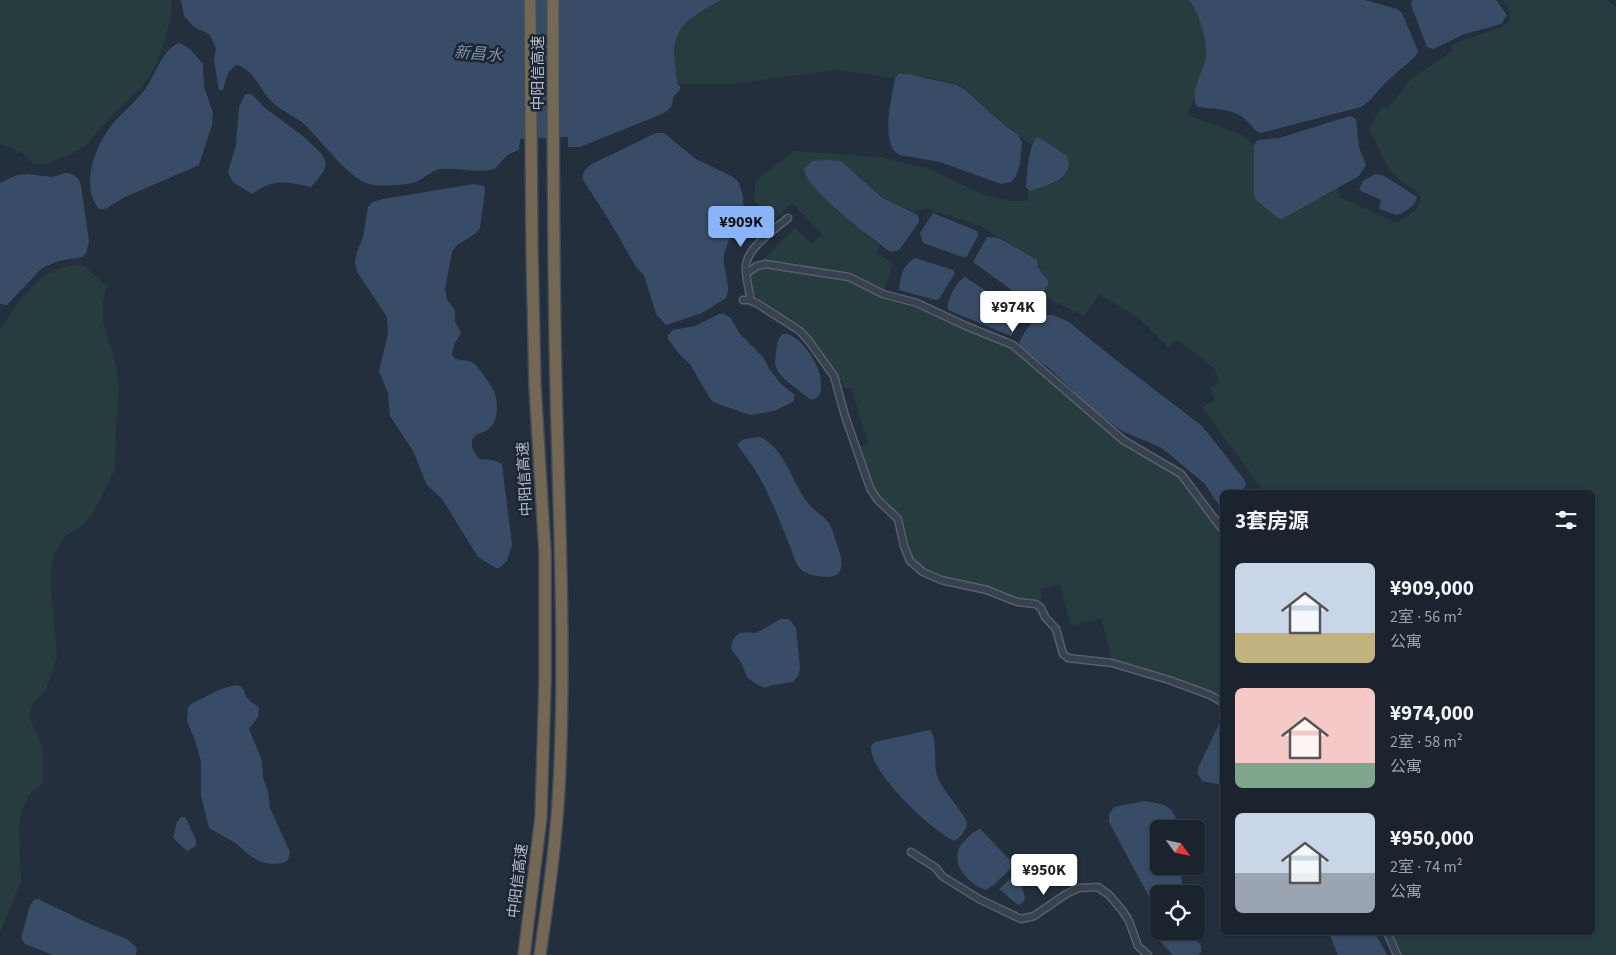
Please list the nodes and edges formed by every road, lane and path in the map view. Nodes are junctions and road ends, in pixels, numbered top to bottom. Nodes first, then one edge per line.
1 (530, 0) edge
2 (553, 0) edge
3 (788, 218) dead end
4 (747, 273) junction
5 (743, 300) dead end
6 (751, 301) junction
7 (1220, 526) edge
8 (1220, 701) edge
9 (911, 852) dead end
10 (1388, 935) edge
11 (524, 955) edge
12 (540, 955) edge
13 (1148, 955) edge
14 (1397, 955) edge

1 - 11 highway, 中阳信高速
2 - 12 highway, 中阳信高速
3 - 4 street
4 - 6 street
4 - 7 street
5 - 6 street
6 - 8 street
9 - 13 street
10 - 14 street

